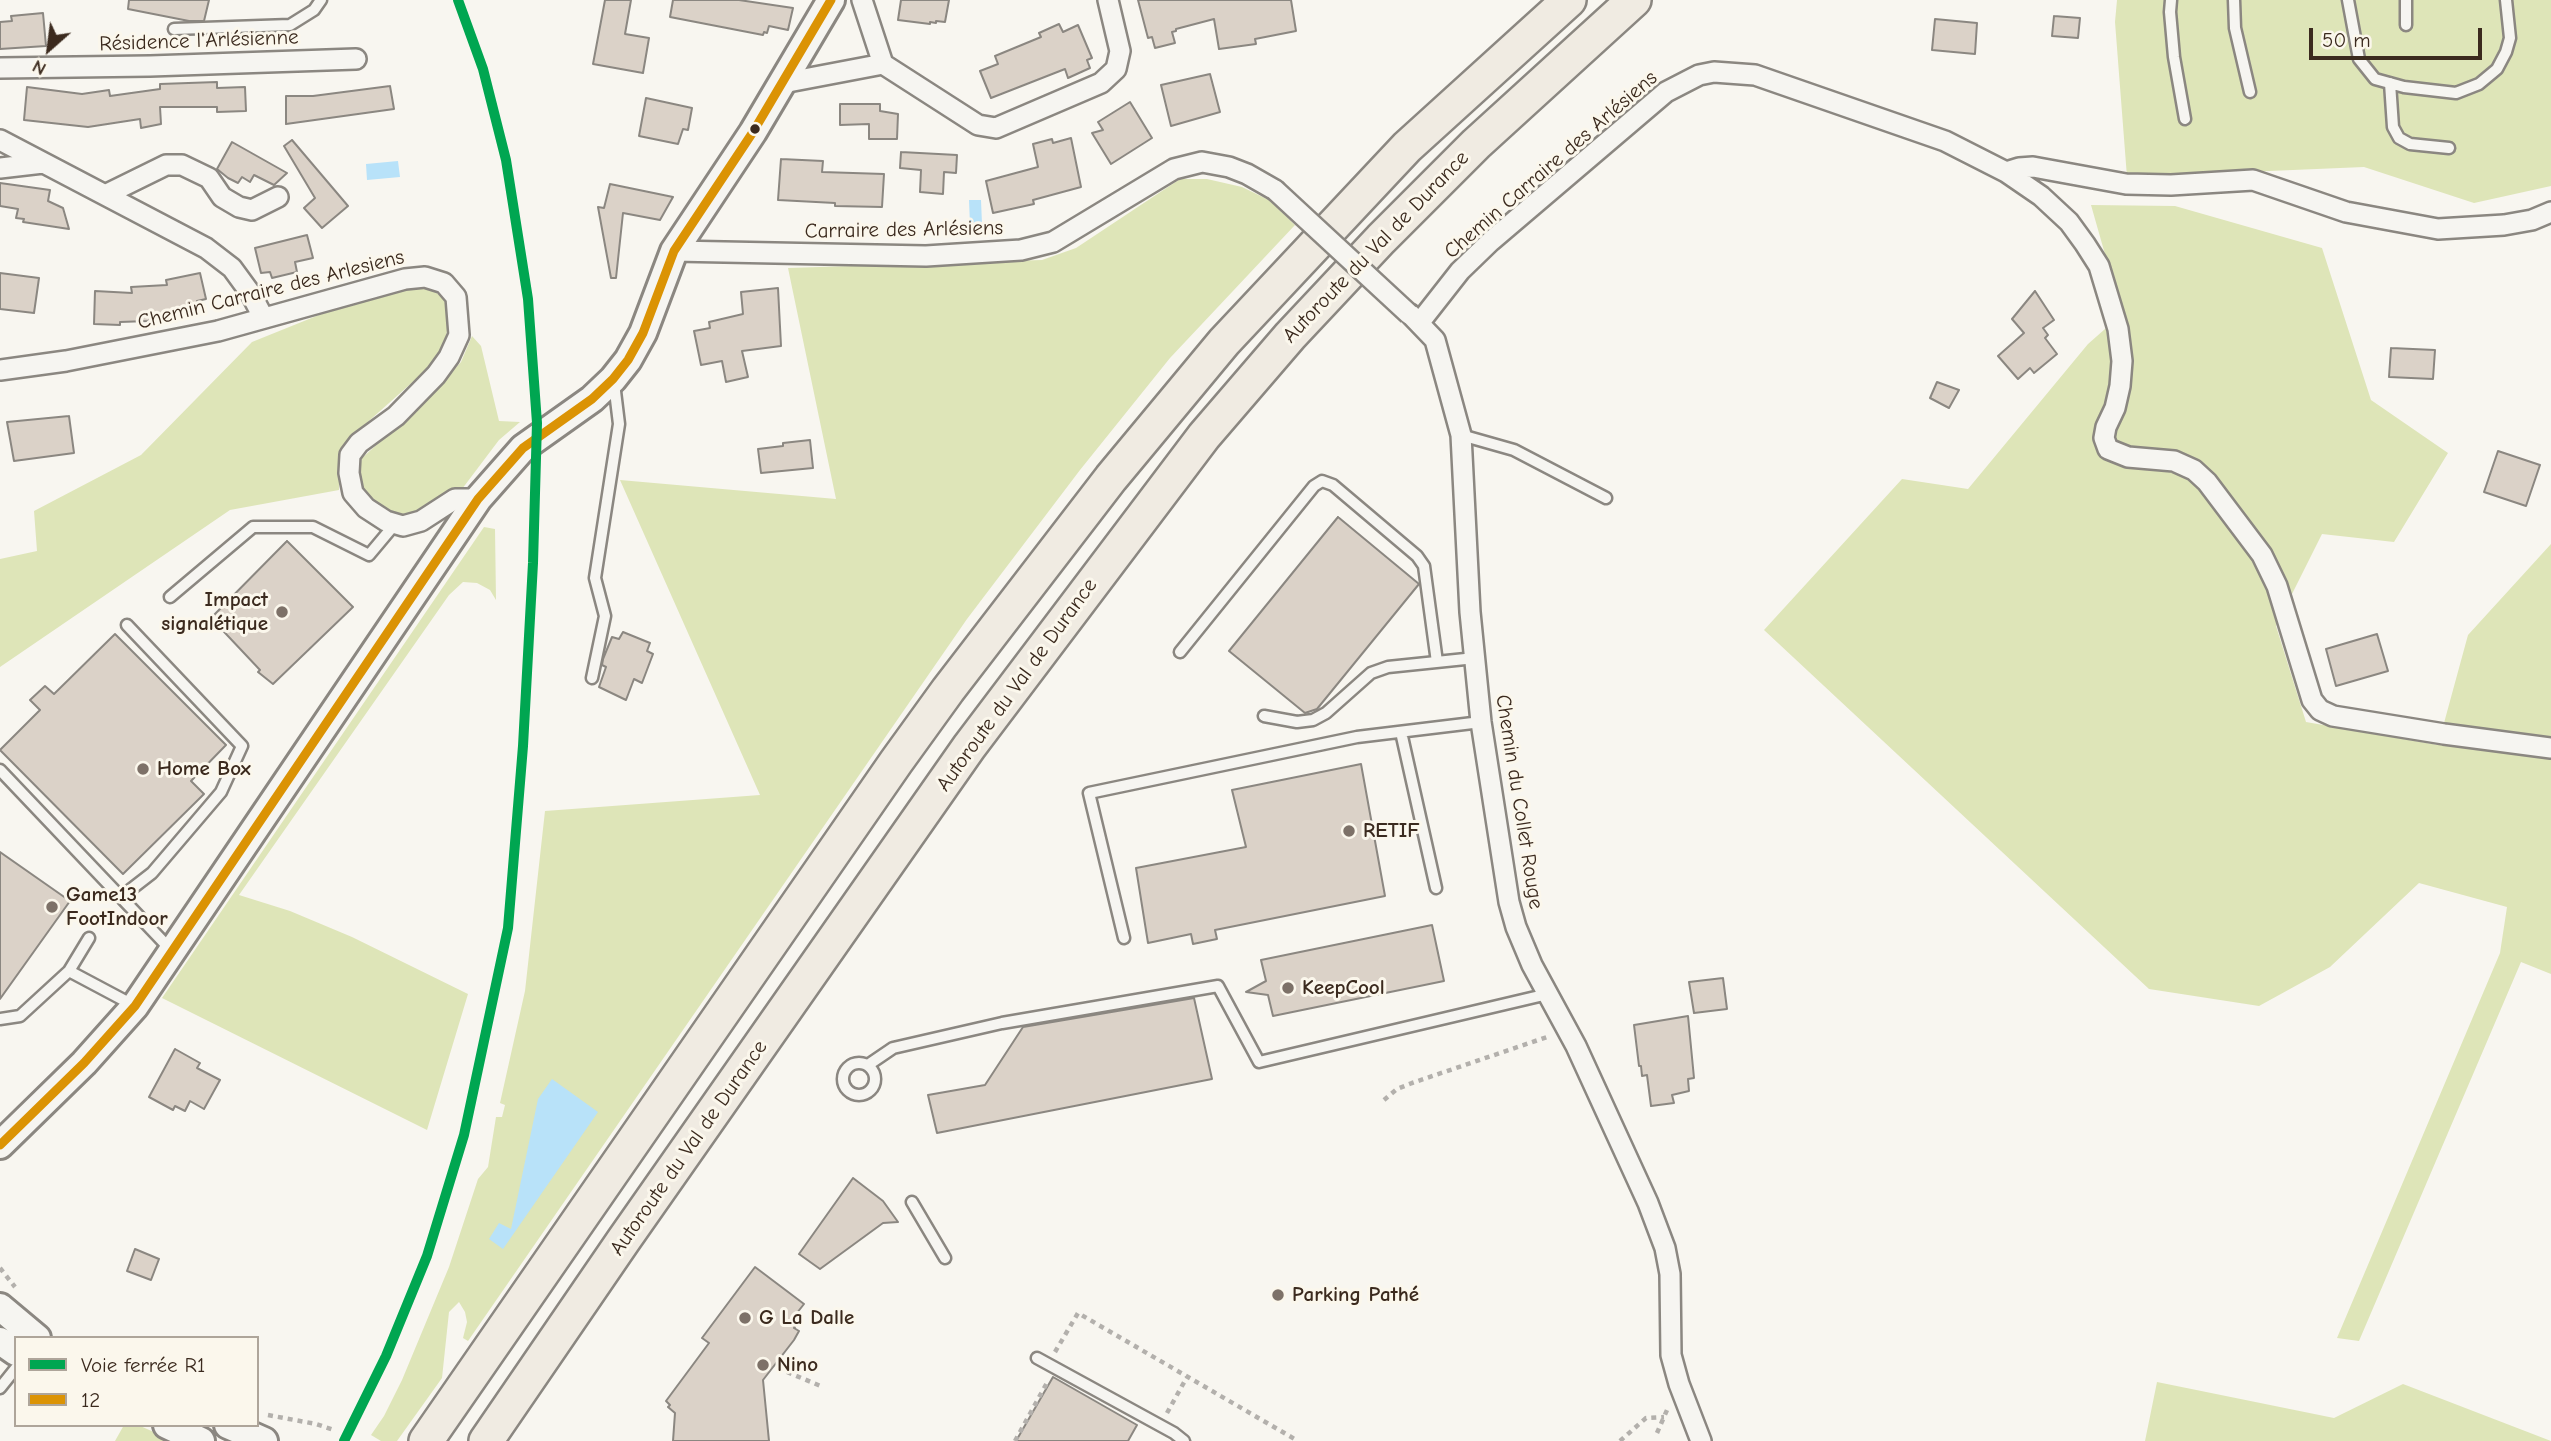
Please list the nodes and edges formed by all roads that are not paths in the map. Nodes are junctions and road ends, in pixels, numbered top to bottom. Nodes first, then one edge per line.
1 (321, 0) edge
2 (831, 0) edge
3 (862, 0) edge
4 (1108, 0) edge
5 (1569, 0) edge
6 (1634, 0) edge
7 (2171, 0) edge
8 (2234, 0) edge
9 (2348, 0) edge
10 (2406, 0) edge
11 (2506, 0) edge
12 (2406, 25) dead end
13 (174, 29) dead end
14 (356, 59) dead end
15 (883, 64) junction
16 (0, 68) edge
17 (783, 83) junction
18 (2390, 83) junction
19 (2250, 92) dead end
20 (2185, 119) dead end
21 (0, 140) edge
22 (2449, 148) dead end
23 (43, 163) junction
24 (0, 167) edge
25 (2006, 172) junction
26 (105, 195) junction
27 (278, 197) dead end
28 (2551, 212) edge
29 (674, 251) junction
30 (263, 317) junction
31 (1414, 318) junction
32 (0, 370) edge
33 (613, 379) junction
34 (1461, 435) junction
35 (1606, 498) dead end
36 (478, 499) junction
37 (395, 524) junction
38 (170, 597) dead end
39 (127, 625) dead end
40 (1180, 652) dead end
41 (1475, 658) junction
42 (1437, 662) junction
43 (592, 678) dead end
44 (1264, 716) dead end
45 (1481, 722) junction
46 (1401, 732) junction
47 (2551, 748) edge
48 (0, 770) edge
49 (1436, 888) dead end
50 (121, 897) junction
51 (89, 938) dead end
52 (1124, 938) dead end
53 (174, 952) junction
54 (69, 971) junction
55 (1548, 994) junction
56 (135, 1006) junction
57 (0, 1019) edge
58 (84, 1063) junction
59 (868, 1065) dead end
60 (0, 1127) edge
61 (0, 1145) edge
62 (912, 1202) dead end
63 (945, 1258) dead end
64 (0, 1307) edge
65 (35, 1336) edge
66 (1037, 1358) dead end
67 (14, 1370) edge
68 (0, 1388) edge
69 (171, 1427) edge
70 (201, 1441) edge
71 (426, 1441) edge
72 (486, 1441) edge
73 (1184, 1441) edge
74 (1701, 1441) edge

1 - 13 lane
2 - 17 main road
3 - 15 street
4 - 15 street
5 - 71 highway
6 - 72 highway, Autoroute du Val de Durance
7 - 20 lane
8 - 19 lane
9 - 18 lane
10 - 12 lane
11 - 18 lane
14 - 16 street, Résidence l'Arlésienne
15 - 17 street
17 - 29 main road
18 - 22 lane
21 - 23 street
23 - 24 street
23 - 26 street
25 - 28 street
25 - 31 street, Chemin Carraire des Arlésiens
25 - 47 street, Chemin Carraire des Arlésiens
26 - 27 street
26 - 30 street
29 - 31 street, Carraire des Arlésiens, bridge
29 - 33 main road
30 - 32 street, Chemin Carraire des Arlesiens
30 - 37 street, Chemin Carraire des Arlesiens
31 - 34 street, Chemin du Collet Rouge
33 - 36 main road
33 - 43 lane
34 - 35 lane
34 - 41 street, Chemin du Collet Rouge
36 - 37 street
36 - 53 main road
37 - 38 lane
39 - 50 lane
40 - 42 lane
41 - 42 lane
41 - 45 street, Chemin du Collet Rouge
42 - 44 lane
45 - 46 lane
45 - 55 street, Chemin du Collet Rouge
46 - 49 lane
46 - 52 lane
48 - 50 lane
50 - 53 lane
51 - 54 lane
53 - 56 main road
54 - 56 lane
54 - 57 lane
55 - 59 lane
55 - 74 street, Chemin du Collet Rouge
56 - 58 main road
58 - 60 main road
58 - 61 main road
62 - 63 lane
64 - 65 main road
66 - 73 lane
67 - 68 lane
69 - 70 main road

